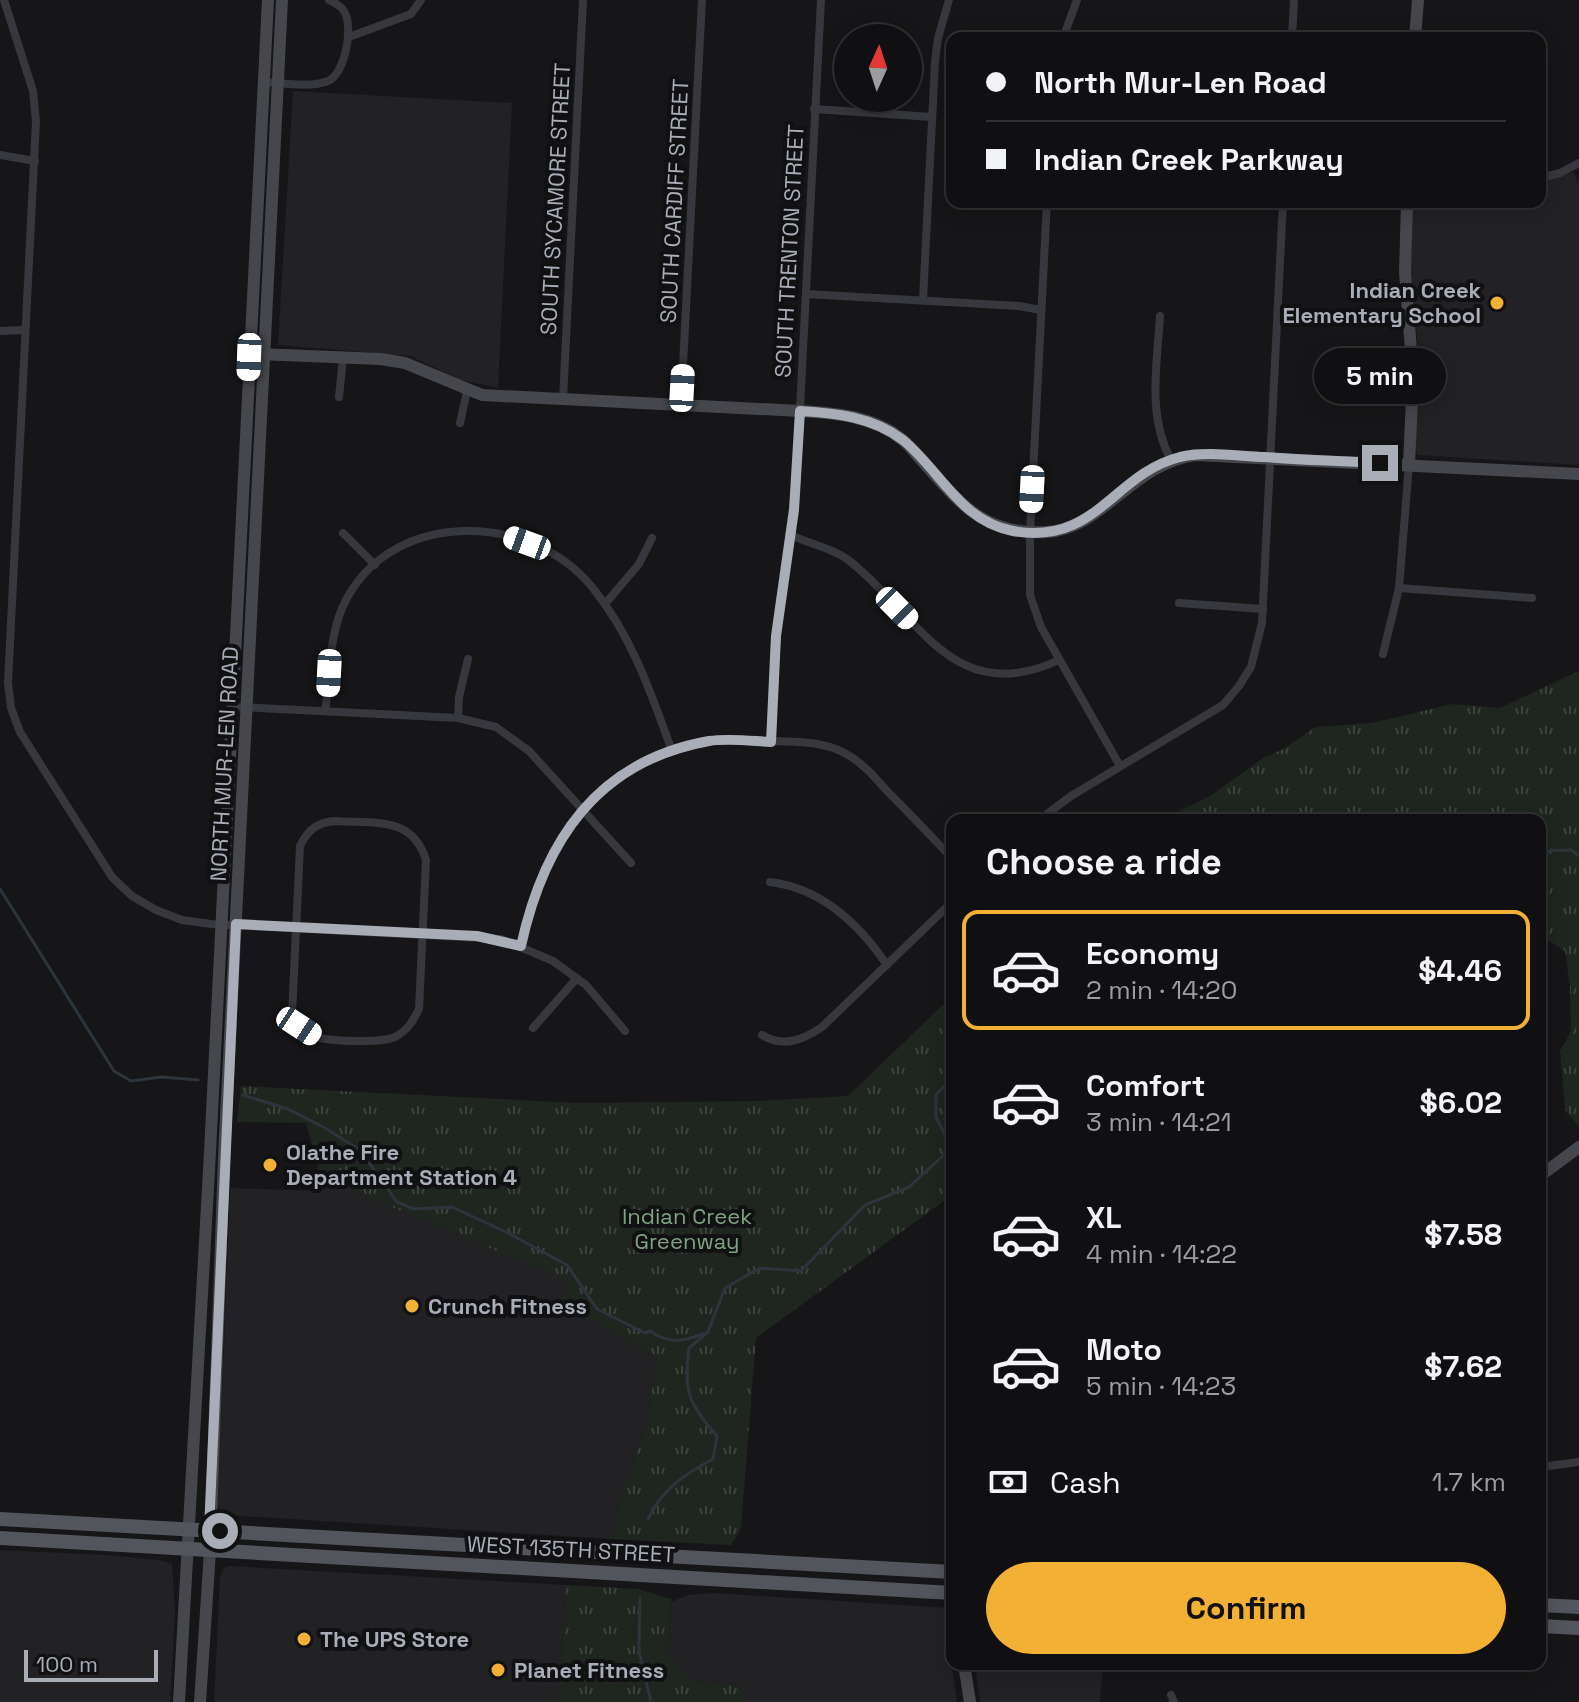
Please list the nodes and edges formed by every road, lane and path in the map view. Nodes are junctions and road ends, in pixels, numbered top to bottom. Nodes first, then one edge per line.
1 (4, 0) edge
2 (268, 0) edge
3 (282, 0) edge
4 (329, 0) edge
5 (421, 0) edge
6 (583, 0) edge
7 (702, 0) edge
8 (821, 0) edge
9 (949, 0) edge
10 (1077, 0) edge
11 (1294, 0) edge
12 (1418, 0) edge
13 (1065, 32) edge
14 (1292, 32) edge
15 (1415, 32) edge
16 (349, 37) junction
17 (264, 82) junction
18 (278, 83) junction
19 (814, 109) junction
20 (932, 117) junction
21 (0, 155) edge
22 (35, 161) junction
23 (1579, 163) edge
24 (1546, 176) edge
25 (1047, 208) edge
26 (1283, 208) edge
27 (1407, 208) edge
28 (806, 294) junction
29 (923, 300) junction
30 (1041, 310) junction
31 (1160, 316) dead end
32 (25, 330) junction
33 (0, 331) edge
34 (249, 354) junction
35 (266, 355) junction
36 (343, 358) junction
37 (467, 391) junction
38 (339, 397) dead end
39 (563, 399) junction
40 (681, 404) junction
41 (800, 411) junction
42 (460, 423) dead end
43 (1270, 458) junction
44 (1171, 460) junction
45 (1409, 465) junction
46 (1579, 474) edge
47 (1030, 532) junction
48 (343, 533) dead end
49 (791, 535) junction
50 (652, 538) dead end
51 (375, 565) junction
52 (1399, 588) junction
53 (1532, 598) dead end
54 (1179, 603) dead end
55 (605, 604) junction
56 (1263, 609) junction
57 (1383, 654) dead end
58 (468, 659) dead end
59 (1059, 660) junction
60 (233, 707) junction
61 (247, 707) junction
62 (325, 711) junction
63 (458, 718) junction
64 (771, 742) junction
65 (672, 751) junction
66 (1120, 766) junction
67 (584, 809) junction
68 (1047, 814) edge
69 (946, 852) edge
70 (631, 863) dead end
71 (770, 882) dead end
72 (946, 908) edge
73 (222, 924) junction
74 (236, 924) junction
75 (295, 927) junction
76 (423, 934) junction
77 (521, 946) junction
78 (887, 965) junction
79 (577, 978) junction
80 (533, 1028) dead end
81 (625, 1031) dead end
82 (762, 1035) dead end
83 (1579, 1147) edge
84 (1546, 1172) edge
85 (1579, 1462) edge
86 (1546, 1466) edge
87 (0, 1519) edge
88 (188, 1529) junction
89 (209, 1530) junction
90 (0, 1538) edge
91 (187, 1549) junction
92 (210, 1551) junction
93 (946, 1572) edge
94 (946, 1593) edge
95 (1546, 1605) edge
96 (1579, 1607) edge
97 (1546, 1626) edge
98 (1579, 1628) edge
99 (965, 1670) edge
100 (179, 1702) edge
101 (200, 1702) edge
102 (970, 1702) edge

1 - 22 street
2 - 17 main road, NORTH MUR-LEN ROAD
3 - 18 main road, NORTH MUR-LEN ROAD
4 - 16 street
5 - 16 street
6 - 39 street, SOUTH SYCAMORE STREET
7 - 40 street, SOUTH CARDIFF STREET
8 - 19 street, SOUTH TRENTON STREET
9 - 20 street
10 - 13 street
11 - 14 street
12 - 15 main road
16 - 18 street
17 - 18 street
17 - 34 main road, NORTH MUR-LEN ROAD
18 - 35 main road, NORTH MUR-LEN ROAD
19 - 20 street
19 - 28 street, SOUTH TRENTON STREET
20 - 29 street
21 - 22 street
22 - 32 street
23 - 24 street
25 - 30 street
26 - 43 street
27 - 45 main road
28 - 29 street
28 - 41 street, SOUTH TRENTON STREET
29 - 30 street
30 - 47 street
31 - 44 street
32 - 33 street
32 - 73 street
34 - 35 main road
34 - 60 main road, NORTH MUR-LEN ROAD
35 - 36 main road
35 - 61 main road, NORTH MUR-LEN ROAD
36 - 37 main road
36 - 38 street
37 - 39 main road
37 - 42 street
39 - 40 main road
40 - 41 main road
41 - 47 main road
41 - 49 street, SOUTH TRENTON STREET
43 - 44 main road
43 - 45 main road
43 - 56 street
44 - 47 main road
45 - 46 main road
45 - 52 street
47 - 59 street
48 - 51 street
49 - 59 street
49 - 64 street, SOUTH TRENTON STREET
50 - 55 street
51 - 55 street
51 - 62 street
52 - 53 street
52 - 57 street
54 - 56 street
55 - 65 street
56 - 66 street
58 - 63 street
59 - 66 street
60 - 61 street
60 - 73 main road, NORTH MUR-LEN ROAD
61 - 62 street
61 - 74 main road, NORTH MUR-LEN ROAD
62 - 63 street
63 - 67 street
64 - 65 street
64 - 69 street
65 - 67 street
66 - 68 street
67 - 70 street
67 - 77 street
71 - 78 street
72 - 78 street
73 - 74 street
73 - 88 main road, NORTH MUR-LEN ROAD
74 - 75 street
74 - 89 main road, NORTH MUR-LEN ROAD
75 - 76 street
75 - 76 street
75 - 76 street
76 - 77 street
77 - 79 street
78 - 82 street
79 - 80 street
79 - 81 street
83 - 84 main road
85 - 86 street
87 - 88 main road, WEST 135TH STREET
88 - 89 main road, WEST 135TH STREET
88 - 91 main road, NORTH MUR-LEN ROAD
89 - 92 main road, NORTH MUR-LEN ROAD
89 - 93 main road, WEST 135TH STREET
90 - 91 main road, WEST 135TH STREET
91 - 92 main road, WEST 135TH STREET
91 - 100 main road, NORTH MUR-LEN ROAD
92 - 94 main road, WEST 135TH STREET
92 - 101 main road, NORTH MUR-LEN ROAD
95 - 96 main road
97 - 98 main road
99 - 102 main road

